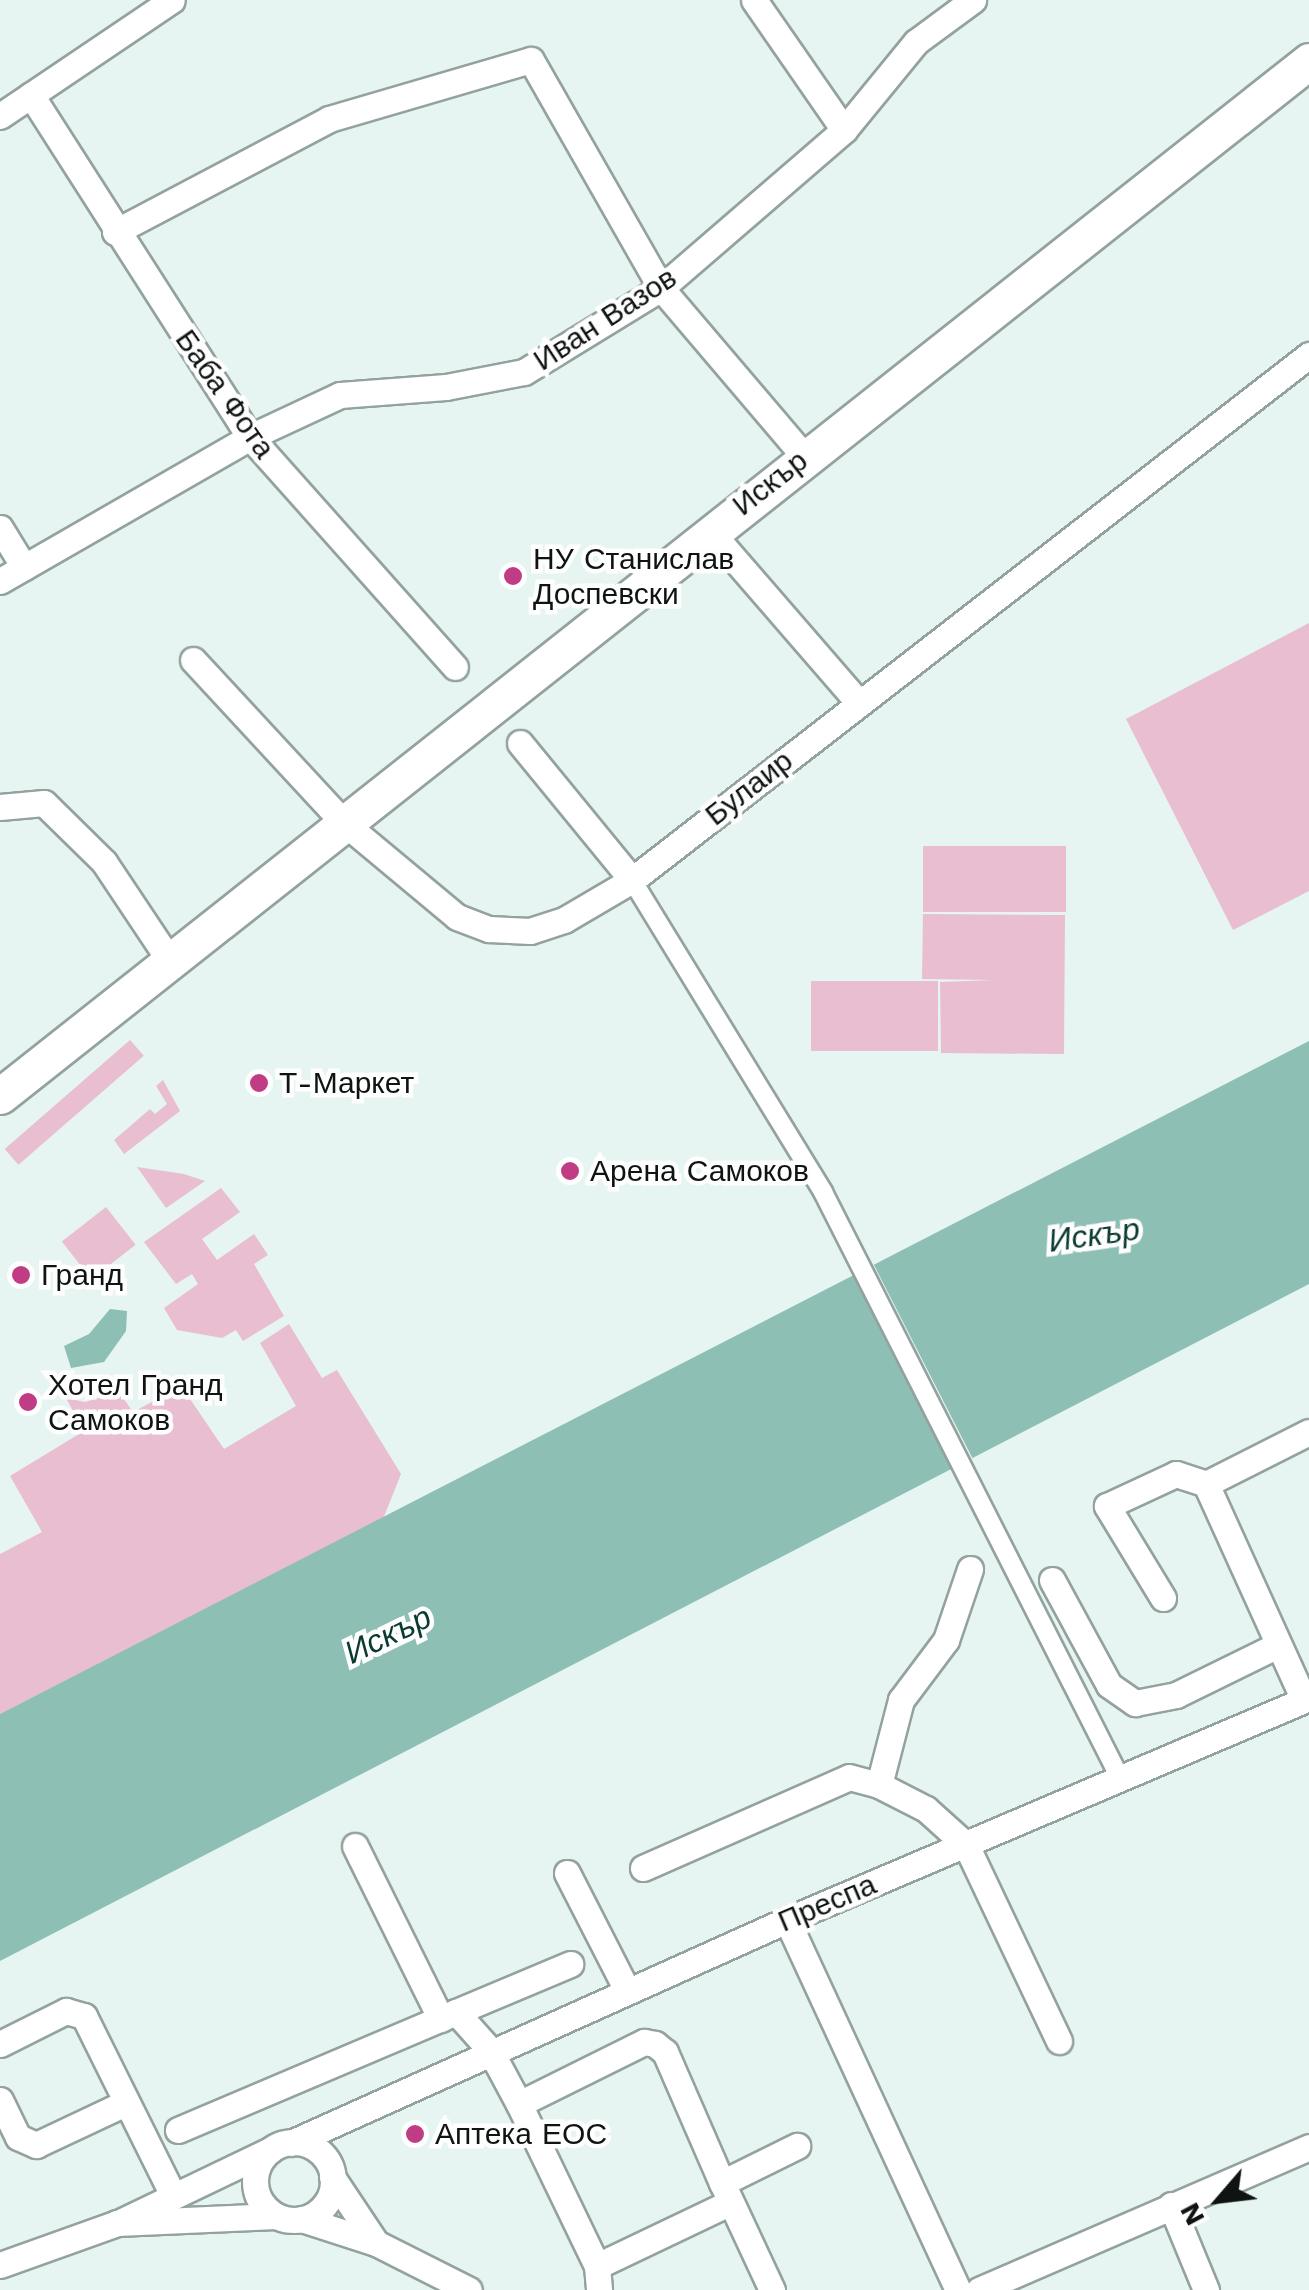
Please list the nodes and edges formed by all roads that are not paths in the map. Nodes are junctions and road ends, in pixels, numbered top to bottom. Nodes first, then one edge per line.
1 (172, 0) edge
2 (754, 0) edge
3 (973, 0) edge
4 (1309, 61) edge
5 (31, 95) junction
6 (0, 116) edge
7 (844, 130) junction
8 (115, 232) junction
9 (661, 288) junction
10 (1309, 355) edge
11 (250, 437) junction
12 (804, 456) junction
13 (0, 528) edge
14 (710, 531) junction
15 (24, 567) junction
16 (0, 581) edge
17 (193, 660) dead end
18 (454, 667) dead end
19 (859, 702) junction
20 (520, 743) dead end
21 (0, 807) edge
22 (343, 822) junction
23 (632, 880) junction
24 (170, 960) junction
25 (0, 1096) edge
26 (1309, 1432) edge
27 (1206, 1484) junction
28 (970, 1568) dead end
29 (1052, 1580) dead end
30 (1163, 1598) dead end
31 (1278, 1646) junction
32 (1306, 1699) edge
33 (1120, 1776) junction
34 (879, 1784) junction
35 (966, 1844) junction
36 (355, 1846) dead end
37 (643, 1868) dead end
38 (567, 1873) dead end
39 (786, 1920) junction
40 (570, 1964) dead end
41 (626, 1990) junction
42 (448, 2016) junction
43 (1059, 2042) dead end
44 (0, 2044) edge
45 (490, 2050) junction
46 (0, 2100) edge
47 (123, 2104) junction
48 (519, 2104) junction
49 (350, 2119) junction
50 (178, 2130) dead end
51 (282, 2145) junction
52 (797, 2146) dead end
53 (1309, 2148) edge
54 (328, 2167) junction
55 (172, 2192) junction
56 (726, 2192) junction
57 (1171, 2205) junction
58 (276, 2216) junction
59 (302, 2219) junction
60 (117, 2223) junction
61 (376, 2243) junction
62 (0, 2265) edge
63 (598, 2278) edge
64 (468, 2290) edge
65 (772, 2290) edge
66 (958, 2290) edge
67 (979, 2290) edge
68 (1206, 2290) edge

1 - 5 street
2 - 7 street
3 - 7 street, Иван Вазов
4 - 12 main road, Искър
5 - 6 street
5 - 8 street, Баба Фота
7 - 9 street, Иван Вазов
8 - 9 street
8 - 11 street, Баба Фота
9 - 11 street, Иван Вазов
9 - 12 street
10 - 19 street, Булаир
11 - 15 street, Иван Вазов
11 - 18 street, Баба Фота
12 - 14 main road, Искър
13 - 15 street
14 - 19 street
14 - 22 main road, Искър
15 - 16 street, Иван Вазов
17 - 22 street, Булаир
19 - 23 street, Булаир
20 - 23 street
21 - 24 street
22 - 23 street, Булаир
22 - 24 main road, Искър
23 - 33 street
24 - 25 main road, Искър
26 - 27 street
27 - 30 street
27 - 31 street
28 - 34 street
29 - 31 street
31 - 32 street
32 - 33 street, Преспа
33 - 35 street, Преспа
34 - 35 street
34 - 37 street
35 - 39 street, Преспа
35 - 43 street
36 - 42 street
38 - 41 street
39 - 41 street, Преспа
39 - 66 street
40 - 42 street
41 - 45 street, Преспа
42 - 45 street
42 - 50 street
44 - 47 street
45 - 48 street
45 - 49 street, Преспа
46 - 47 street
47 - 55 street
48 - 56 street
48 - 63 street
49 - 51 street, Преспа
49 - 54 street, Преспа
51 - 54 street
51 - 55 street, Преспа
51 - 58 street
52 - 56 street
53 - 57 street
54 - 59 street
54 - 61 street
55 - 60 street, Преспа
56 - 63 street
56 - 65 street
57 - 67 street
57 - 68 street
58 - 59 street
58 - 60 street, Преспа
59 - 61 street
60 - 62 street, Преспа
61 - 64 street

